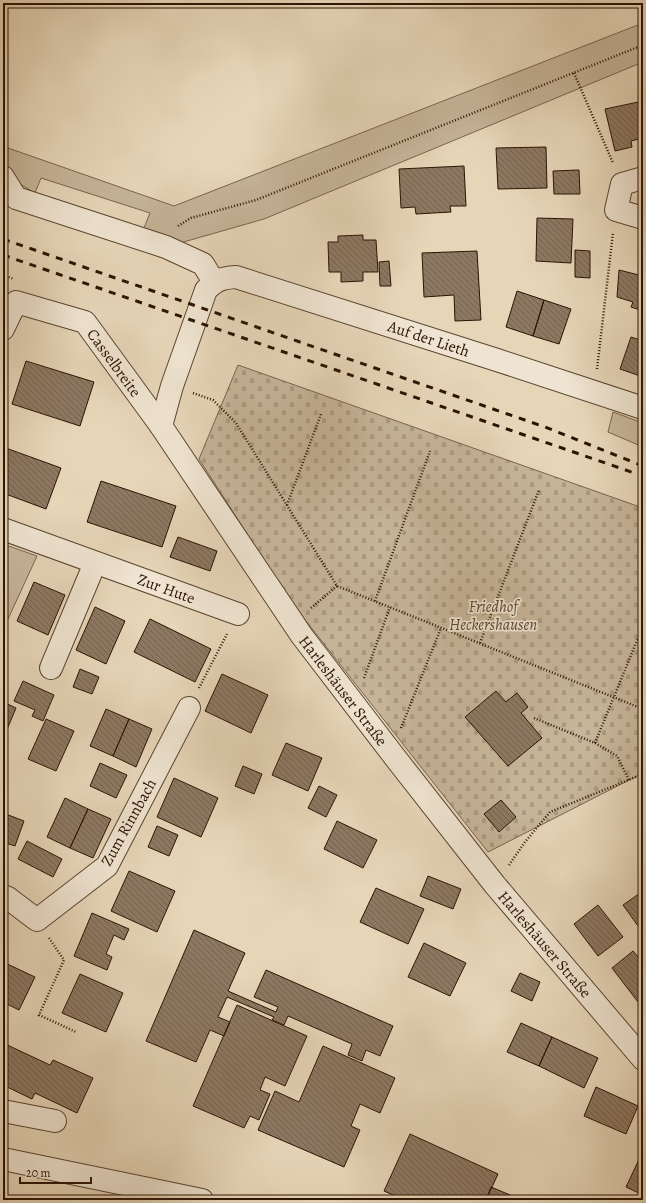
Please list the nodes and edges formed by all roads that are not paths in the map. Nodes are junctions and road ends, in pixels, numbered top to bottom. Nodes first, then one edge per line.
1 (3, 177) edge
2 (643, 178) edge
3 (10, 195) edge
4 (643, 218) edge
5 (214, 282) junction
6 (3, 328) edge
7 (643, 408) edge
8 (161, 426) junction
9 (3, 530) edge
10 (95, 563) junction
11 (238, 614) road end
12 (51, 668) dead end
13 (189, 708) road end
14 (3, 896) edge
15 (643, 1059) edge
16 (3, 1111) edge
17 (55, 1121) dead end
18 (3, 1160) edge
19 (202, 1200) edge

1 - 3 street
2 - 4 street
3 - 5 street
5 - 7 street, Auf der Lieth
5 - 8 street
6 - 8 street, Casselbreite
8 - 15 street, Harleshäuser Straße
9 - 10 street, Zur Hute
10 - 11 street, Zur Hute
10 - 12 street
13 - 14 street, Zum Rinnbach
16 - 17 street
18 - 19 street

